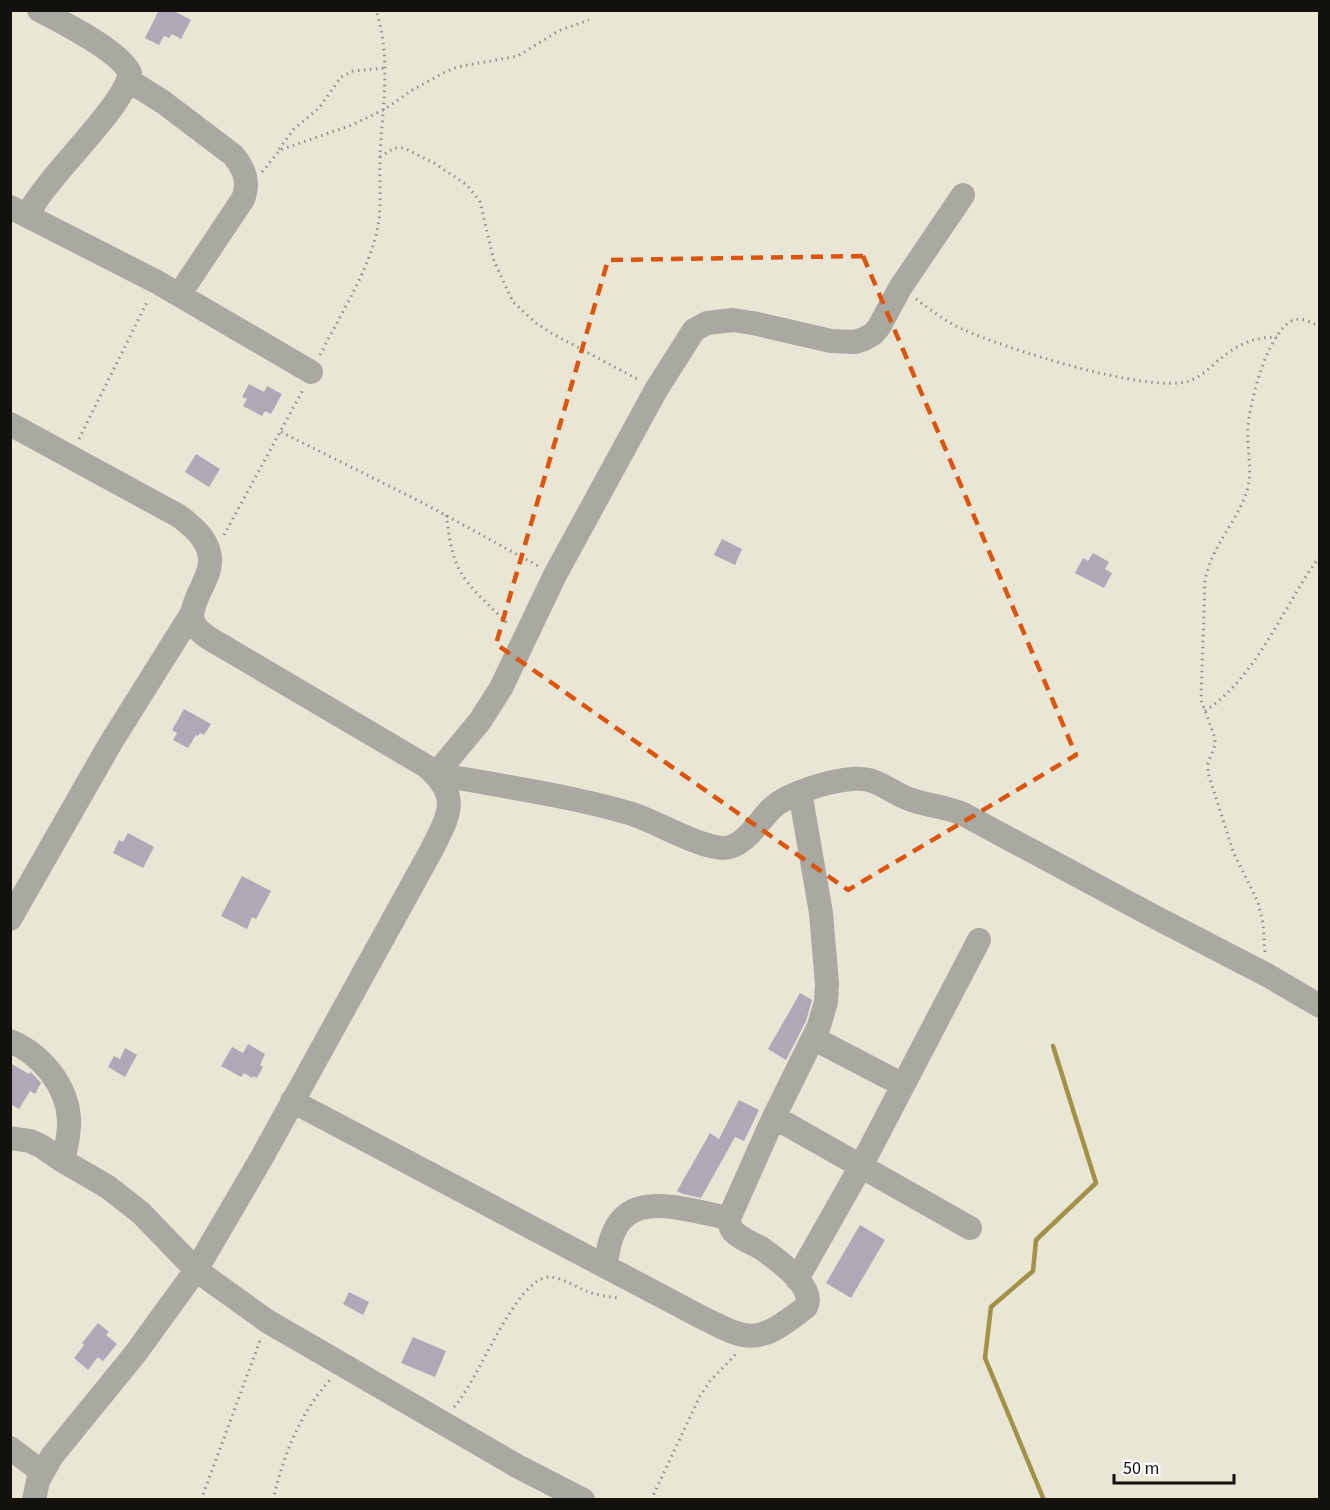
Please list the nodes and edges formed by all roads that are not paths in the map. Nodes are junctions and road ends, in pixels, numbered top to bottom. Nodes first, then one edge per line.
1 (39, 10) edge
2 (128, 80) junction
3 (963, 195) dead end
4 (19, 211) edge
5 (179, 295) junction
6 (311, 372) road end
7 (10, 424) edge
8 (192, 613) junction
9 (436, 774) junction
10 (800, 792) junction
11 (10, 920) edge
12 (979, 940) dead end
13 (1320, 1006) edge
14 (813, 1038) junction
15 (10, 1041) edge
16 (903, 1085) junction
17 (292, 1101) junction
18 (774, 1117) junction
19 (10, 1138) edge
20 (63, 1161) junction
21 (861, 1166) junction
22 (729, 1218) junction
23 (970, 1228) dead end
24 (606, 1266) junction
25 (195, 1270) junction
26 (797, 1279) junction
27 (10, 1448) edge
28 (42, 1472) junction
29 (34, 1500) edge
30 (583, 1500) edge

1 - 2 street
2 - 4 street
2 - 5 street
3 - 9 street
4 - 5 street
5 - 6 street
7 - 8 street
8 - 9 street
8 - 11 street
9 - 10 street
9 - 17 street
10 - 13 street
10 - 14 street
12 - 16 street
14 - 16 street
14 - 18 street
15 - 20 street
16 - 21 street
17 - 24 street
17 - 25 street
18 - 21 street
18 - 22 street
19 - 20 street
20 - 25 street
21 - 23 street
21 - 26 street
22 - 24 street
22 - 26 street
24 - 26 street
25 - 28 street
25 - 30 street
27 - 28 street
28 - 29 street

